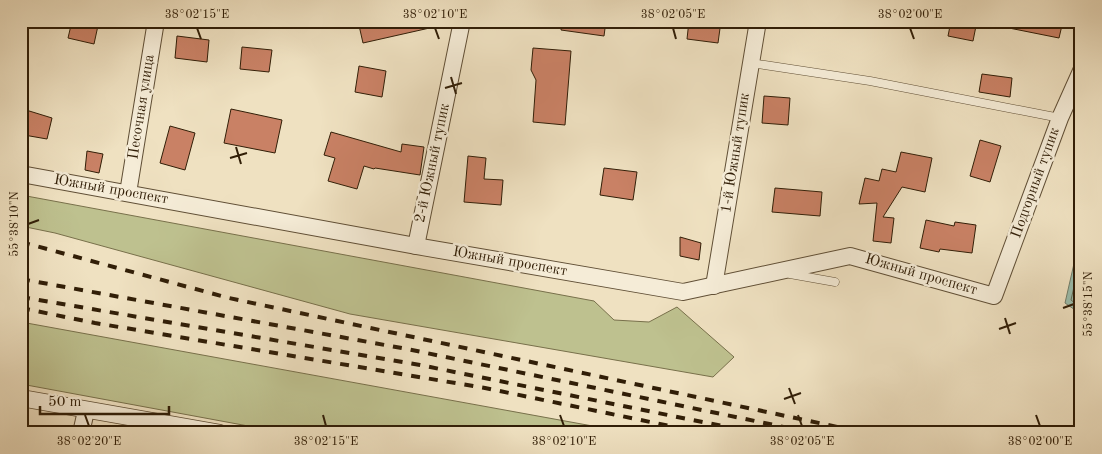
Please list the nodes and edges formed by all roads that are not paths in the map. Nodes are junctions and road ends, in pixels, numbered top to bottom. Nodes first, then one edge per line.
1 (156, 21) edge
2 (462, 21) edge
3 (758, 21) edge
4 (751, 63) junction
5 (1081, 71) edge
6 (1060, 118) junction
7 (21, 174) edge
8 (128, 193) junction
9 (416, 246) junction
10 (776, 272) junction
11 (834, 282) dead end
12 (714, 286) junction
13 (994, 296) joint
14 (21, 398) edge
15 (86, 410) junction
16 (81, 433) edge
17 (220, 433) edge

1 - 8 street, Песочная улица
2 - 9 street, 2-й Южный тупик
3 - 4 street, 1-й Южный тупик
4 - 6 lane
4 - 12 street, 1-й Южный тупик
5 - 6 street, Подгорный тупик
6 - 13 street, Подгорный тупик
7 - 8 street, Южный проспект
8 - 9 street, Южный проспект
9 - 12 street, Южный проспект
10 - 11 lane
10 - 12 street, Южный проспект
10 - 13 street, Южный проспект
14 - 15 street
15 - 16 street
15 - 17 street

